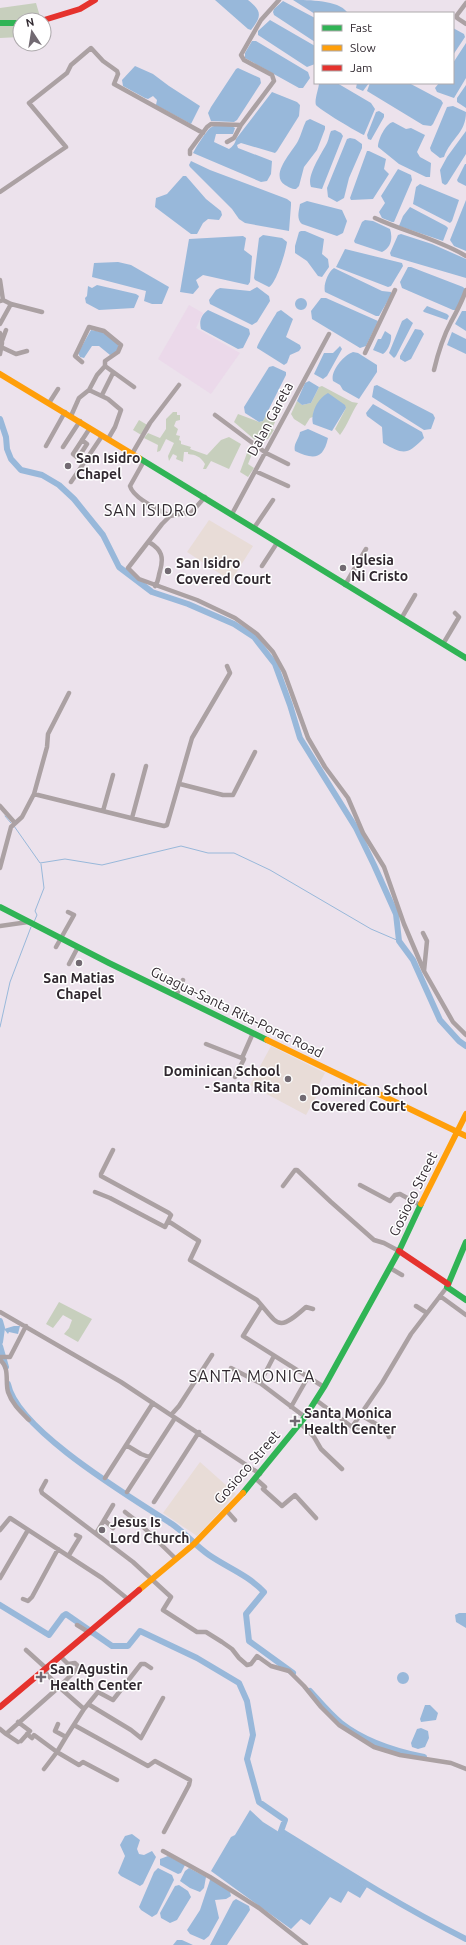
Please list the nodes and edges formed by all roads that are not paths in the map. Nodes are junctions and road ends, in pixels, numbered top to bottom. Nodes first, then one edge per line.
1 (95, 0) edge
2 (279, 0) edge
3 (466, 3) edge
4 (52, 18) edge
5 (0, 23) edge
6 (12, 23) edge
7 (466, 24) edge
8 (241, 125) junction
9 (203, 133) junction
10 (227, 142) dead end
11 (190, 154) dead end
12 (0, 192) edge
13 (375, 218) dead end
14 (466, 256) edge
15 (0, 280) edge
16 (395, 290) dead end
17 (466, 290) edge
18 (2, 300) edge
19 (11, 304) junction
20 (42, 312) dead end
21 (0, 324) edge
22 (6, 330) dead end
23 (0, 333) edge
24 (328, 334) dead end
25 (2, 345) junction
26 (27, 351) dead end
27 (366, 353) dead end
28 (0, 354) edge
29 (82, 362) dead end
30 (105, 366) junction
31 (434, 370) dead end
32 (113, 373) junction
33 (0, 374) edge
34 (179, 385) dead end
35 (134, 388) dead end
36 (58, 389) dead end
37 (89, 390) junction
38 (102, 396) junction
39 (49, 403) junction
40 (68, 414) junction
41 (215, 415) dead end
42 (80, 421) junction
43 (90, 428) junction
44 (102, 436) junction
45 (108, 439) junction
46 (82, 440) dead end
47 (46, 446) dead end
48 (63, 447) dead end
49 (266, 453) junction
50 (132, 454) junction
51 (144, 461) junction
52 (288, 464) dead end
53 (255, 470) junction
54 (71, 482) dead end
55 (288, 486) dead end
56 (205, 497) junction
57 (273, 500) dead end
58 (232, 514) junction
59 (170, 516) junction
60 (254, 528) junction
61 (149, 542) junction
62 (277, 543) junction
63 (366, 549) dead end
64 (262, 566) dead end
65 (345, 585) junction
66 (155, 586) junction
67 (415, 595) dead end
68 (455, 612) dead end
69 (400, 618) junction
70 (443, 644) junction
71 (466, 658) edge
72 (227, 666) dead end
73 (68, 693) dead end
74 (255, 752) dead end
75 (146, 766) dead end
76 (113, 775) dead end
77 (180, 784) junction
78 (34, 794) junction
79 (0, 806) edge
80 (103, 811) junction
81 (132, 818) junction
82 (15, 823) junction
83 (0, 868) edge
84 (0, 907) edge
85 (68, 912) dead end
86 (31, 923) junction
87 (0, 926) edge
88 (423, 933) dead end
89 (61, 938) junction
90 (56, 947) dead end
91 (78, 947) junction
92 (69, 964) dead end
93 (424, 971) junction
94 (183, 980) dead end
95 (176, 996) junction
96 (253, 1033) junction
97 (466, 1035) edge
98 (206, 1044) dead end
99 (242, 1058) junction
100 (235, 1077) dead end
101 (466, 1114) edge
102 (456, 1131) junction
103 (466, 1136) edge
104 (113, 1150) dead end
105 (360, 1185) dead end
106 (283, 1186) dead end
107 (95, 1192) dead end
108 (420, 1205) junction
109 (168, 1221) junction
110 (466, 1242) edge
111 (399, 1252) junction
112 (390, 1268) junction
113 (402, 1276) dead end
114 (447, 1285) junction
115 (440, 1296) junction
116 (466, 1300) edge
117 (416, 1306) dead end
118 (261, 1307) junction
119 (313, 1308) dead end
120 (0, 1312) edge
121 (427, 1313) junction
122 (466, 1315) edge
123 (26, 1326) junction
124 (212, 1355) dead end
125 (274, 1356) junction
126 (1, 1358) edge
127 (231, 1368) dead end
128 (308, 1377) junction
129 (260, 1383) junction
130 (324, 1387) junction
131 (316, 1400) junction
132 (153, 1403) junction
133 (291, 1407) junction
134 (361, 1415) junction
135 (173, 1416) junction
136 (305, 1417) junction
137 (29, 1420) dead end
138 (300, 1423) junction
139 (354, 1425) junction
140 (363, 1431) dead end
141 (200, 1432) junction
142 (389, 1437) dead end
143 (126, 1444) junction
144 (149, 1457) junction
145 (342, 1469) dead end
146 (257, 1476) junction
147 (105, 1478) dead end
148 (46, 1481) dead end
149 (127, 1492) dead end
150 (154, 1502) dead end
151 (112, 1505) dead end
152 (226, 1510) junction
153 (125, 1512) dead end
154 (316, 1518) dead end
155 (104, 1520) junction
156 (235, 1520) dead end
157 (113, 1528) dead end
158 (0, 1530) edge
159 (28, 1530) junction
160 (97, 1532) junction
161 (76, 1535) dead end
162 (58, 1549) junction
163 (69, 1555) junction
164 (176, 1559) junction
165 (0, 1578) edge
166 (153, 1579) junction
167 (23, 1599) dead end
168 (129, 1600) junction
169 (77, 1624) dead end
170 (91, 1632) junction
171 (26, 1650) dead end
172 (61, 1657) junction
173 (151, 1668) dead end
174 (46, 1670) junction
175 (59, 1687) junction
176 (162, 1698) dead end
177 (88, 1704) junction
178 (0, 1707) edge
179 (84, 1709) junction
180 (18, 1722) junction
181 (58, 1724) dead end
182 (74, 1725) junction
183 (0, 1729) edge
184 (6, 1734) junction
185 (27, 1734) junction
186 (66, 1738) junction
187 (57, 1752) junction
188 (44, 1768) dead end
189 (466, 1769) edge
190 (118, 1780) dead end
191 (164, 1832) dead end
192 (163, 1851) dead end
193 (306, 1945) edge

1 - 4 street
2 - 8 street
3 - 7 street
5 - 6 street
8 - 9 street
8 - 10 street
9 - 11 street
9 - 12 street
13 - 14 street
15 - 18 street
16 - 27 street
17 - 31 street
18 - 19 street
19 - 20 street
19 - 21 street
22 - 25 street
23 - 25 street
24 - 49 street, Dalan Gareta
25 - 26 street
25 - 28 street
29 - 30 street
30 - 32 street
30 - 37 street
32 - 35 street
32 - 38 street
33 - 39 street
34 - 50 street
36 - 39 street
37 - 38 street
37 - 40 street
38 - 45 street
39 - 40 street
40 - 42 street
40 - 47 street
41 - 49 street
42 - 43 street
42 - 48 street
43 - 44 street
43 - 46 street
44 - 45 street
44 - 54 street
45 - 50 street
49 - 52 street
49 - 53 street, Dalan Gareta
50 - 51 street
51 - 56 street
51 - 59 street
53 - 55 street
53 - 58 street, Dalan Gareta
56 - 58 street
56 - 59 street
57 - 60 street
58 - 60 street
59 - 61 street
60 - 62 street
61 - 66 street
61 - 66 street
62 - 64 street
62 - 65 street
63 - 65 street
65 - 69 street
66 - 93 street
67 - 69 street
68 - 70 street
69 - 70 street
70 - 71 street
72 - 77 street
73 - 78 street
74 - 77 street
75 - 81 street
76 - 80 street
77 - 81 street
78 - 80 street
78 - 82 street
79 - 82 street
80 - 81 street
82 - 83 street
84 - 86 street, Guagua-Santa Rita-Porac Road
85 - 89 street
86 - 87 street
86 - 89 street, Guagua-Santa Rita-Porac Road
88 - 93 street
89 - 90 street
89 - 91 street, Guagua-Santa Rita-Porac Road
91 - 92 street
91 - 95 street, Guagua-Santa Rita-Porac Road
93 - 97 street
94 - 95 street
95 - 96 street, Guagua-Santa Rita-Porac Road
96 - 99 street
96 - 102 street, Guagua-Santa Rita-Porac Road
98 - 99 street
99 - 100 street
101 - 102 street, Gosioco Street
102 - 103 street, Guagua-Santa Rita-Porac Road
102 - 108 street, Gosioco Street
104 - 109 street
105 - 108 street
106 - 111 street
107 - 109 street
108 - 111 street, Gosioco Street
109 - 118 street
110 - 114 street
111 - 112 street, Gosioco Street
111 - 114 street
112 - 113 street
112 - 130 street, Gosioco Street
114 - 115 street
114 - 116 street
115 - 121 street
115 - 122 street
117 - 121 street
118 - 119 street
118 - 125 street
120 - 123 street
121 - 134 street
123 - 126 street
123 - 132 street
124 - 135 street
125 - 128 street
125 - 129 street
126 - 137 street
127 - 129 street
128 - 130 street
128 - 133 street
129 - 133 street
130 - 131 street, Gosioco Street
131 - 136 street, Gosioco Street
131 - 139 street
132 - 135 street
132 - 143 street
133 - 136 street
134 - 139 street
134 - 142 street
135 - 141 street
135 - 144 street
136 - 138 street, Gosioco Street
138 - 145 street
138 - 146 street, Gosioco Street
139 - 140 street
141 - 146 street
141 - 150 street
143 - 144 street
143 - 147 street
144 - 149 street
146 - 152 street, Gosioco Street
146 - 154 street
148 - 160 street
151 - 155 street
152 - 156 street
152 - 164 street, Gosioco Street
153 - 164 street
155 - 157 street
155 - 160 street
158 - 159 street
159 - 162 street
159 - 165 street
160 - 166 street
161 - 163 street
162 - 163 street
162 - 167 street
163 - 168 street
164 - 166 street, Gosioco Street
166 - 168 street, Gosioco Street
166 - 189 street
168 - 170 street, Gosioco Street
169 - 170 street
170 - 172 street, Gosioco Street
171 - 174 street
172 - 174 street, Gosioco Street
172 - 175 street
173 - 177 street
174 - 175 street
174 - 178 street, Gosioco Street
175 - 179 street
175 - 180 street
176 - 177 street
177 - 179 street
179 - 182 street
180 - 184 street
180 - 185 street
181 - 186 street
182 - 186 street
182 - 191 street
183 - 184 street
184 - 185 street
185 - 187 street
186 - 187 street
187 - 188 street
187 - 190 street
192 - 193 street

